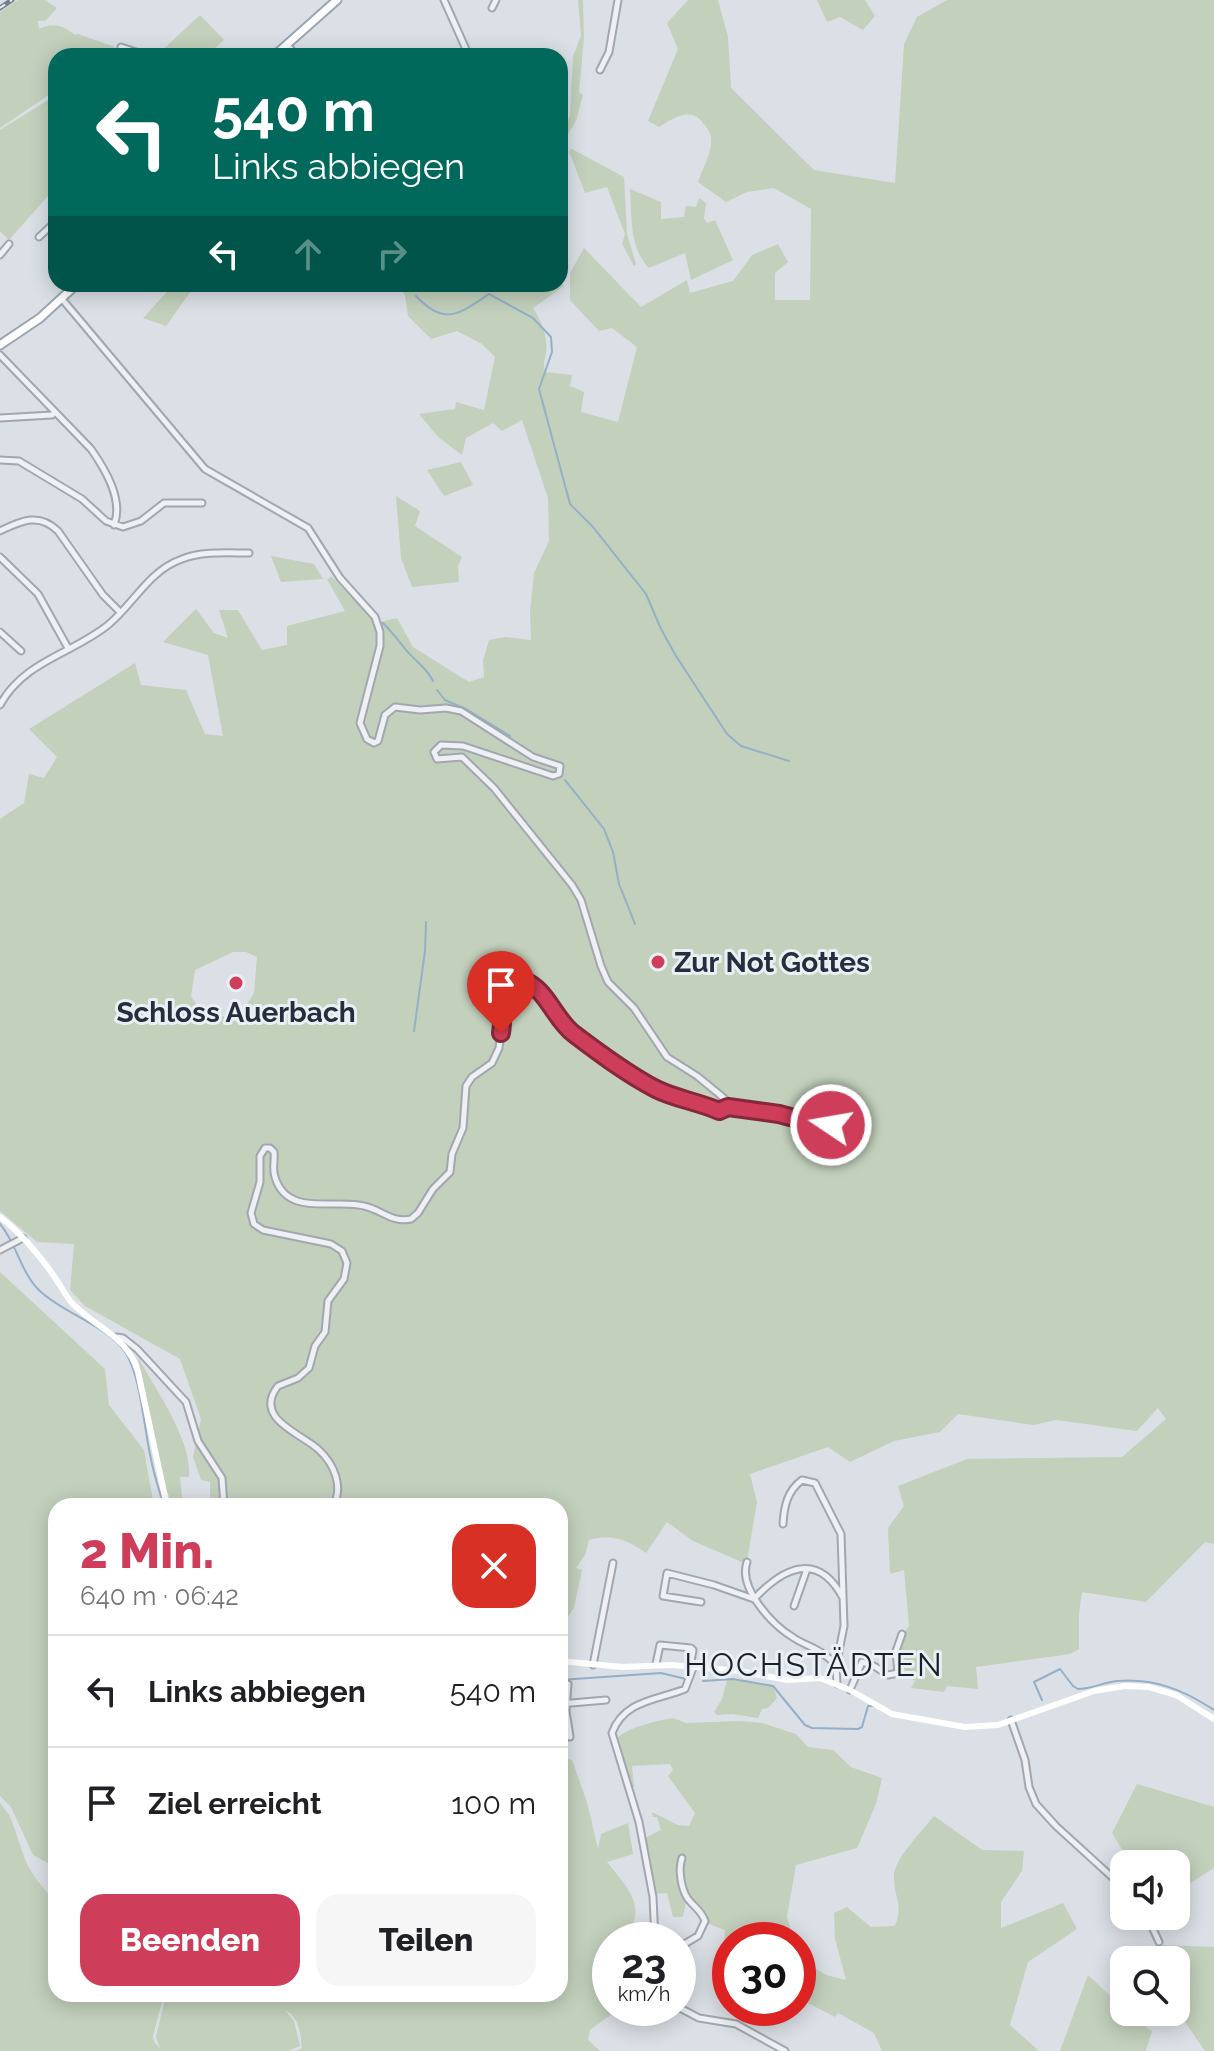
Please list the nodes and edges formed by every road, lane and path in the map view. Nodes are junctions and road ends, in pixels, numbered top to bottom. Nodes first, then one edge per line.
1 (337, 0) edge
2 (444, 0) edge
3 (496, 0) edge
4 (618, 0) edge
5 (492, 8) dead end
6 (287, 44) junction
7 (121, 47) dead end
8 (124, 48) edge
9 (283, 48) edge
10 (290, 48) edge
11 (465, 48) edge
12 (600, 70) dead end
13 (48, 229) edge
14 (39, 237) dead end
15 (9, 244) dead end
16 (0, 255) edge
17 (69, 292) edge
18 (62, 299) junction
19 (0, 345) edge
20 (0, 355) edge
21 (55, 412) junction
22 (0, 418) edge
23 (0, 460) edge
24 (202, 503) dead end
25 (114, 525) junction
26 (0, 531) edge
27 (249, 553) dead end
28 (0, 557) edge
29 (121, 612) junction
30 (0, 632) edge
31 (68, 648) junction
32 (21, 651) dead end
33 (0, 705) edge
34 (728, 1107) junction
35 (836, 1124) dead end
36 (0, 1217) edge
37 (20, 1240) junction
38 (0, 1250) edge
39 (116, 1337) junction
40 (165, 1498) edge
41 (223, 1498) edge
42 (336, 1498) edge
43 (783, 1524) dead end
44 (747, 1562) dead end
45 (613, 1563) dead end
46 (807, 1569) junction
47 (843, 1579) junction
48 (834, 1583) junction
49 (754, 1599) junction
50 (844, 1599) junction
51 (701, 1602) dead end
52 (794, 1606) dead end
53 (902, 1634) dead end
54 (568, 1662) edge
55 (656, 1664) junction
56 (593, 1665) junction
57 (836, 1666) junction
58 (692, 1668) junction
59 (837, 1684) junction
60 (850, 1690) junction
61 (606, 1700) dead end
62 (568, 1706) edge
63 (1214, 1719) edge
64 (1011, 1720) junction
65 (568, 1728) edge
66 (570, 1737) dead end
67 (682, 1858) dead end
68 (1110, 1875) edge
69 (654, 1922) edge
70 (1153, 1930) edge
71 (696, 1937) edge
72 (1159, 1942) dead end
73 (696, 2016) edge
74 (785, 2051) edge

1 - 6 main road
2 - 11 street
3 - 5 street
4 - 12 street
6 - 9 main road
6 - 10 street
7 - 8 street
13 - 14 street
15 - 16 street
17 - 18 main road
18 - 19 main road
18 - 34 street
20 - 21 street
21 - 22 street
21 - 25 street
23 - 25 street
24 - 25 street
26 - 29 street
27 - 29 street
28 - 31 street
29 - 31 street
30 - 32 street
31 - 33 street
34 - 35 street
34 - 42 street
36 - 37 main road
37 - 38 street
37 - 39 main road
39 - 40 main road
39 - 41 street
43 - 47 street
44 - 49 street
45 - 56 street
46 - 48 street
46 - 49 street
46 - 52 street
47 - 48 street
47 - 50 street
48 - 50 street
49 - 51 street
49 - 57 street
50 - 57 street
53 - 60 street
54 - 56 main road
55 - 56 main road
55 - 58 main road
55 - 58 street
57 - 59 street
58 - 59 main road
58 - 69 street
59 - 60 main road
60 - 64 main road
61 - 62 street
63 - 64 main road
64 - 68 street
65 - 66 street
67 - 71 street
70 - 72 street
73 - 74 street

